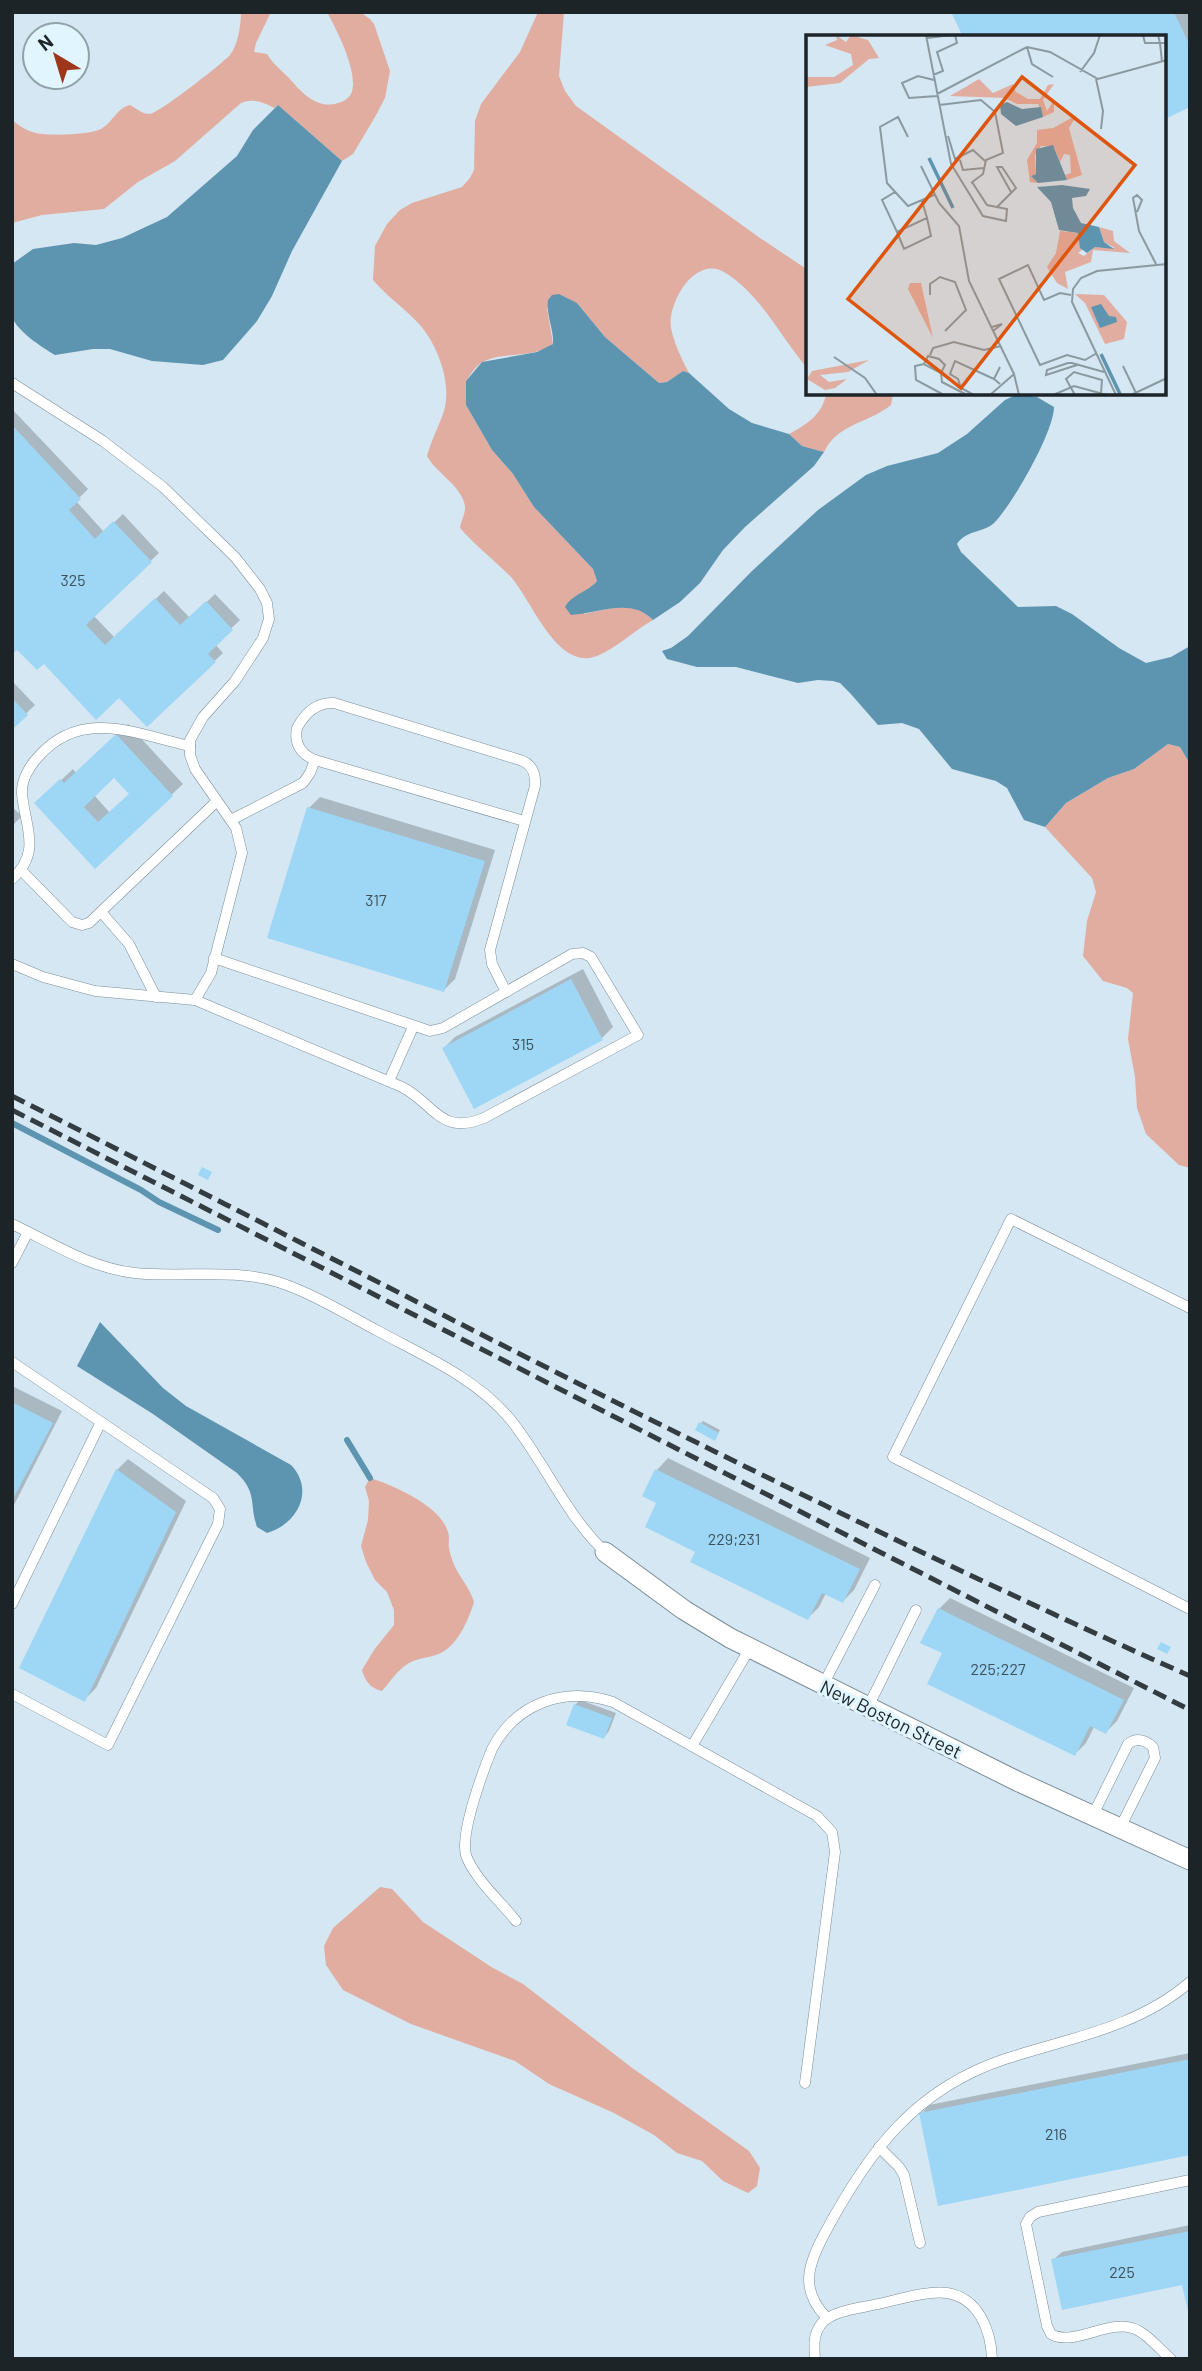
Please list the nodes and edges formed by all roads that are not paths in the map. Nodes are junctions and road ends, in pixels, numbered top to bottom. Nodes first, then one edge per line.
1 (12, 383) edge
2 (190, 747) junction
3 (315, 760) junction
4 (217, 801) junction
5 (230, 820) junction
6 (524, 821) junction
7 (21, 870) junction
8 (12, 879) edge
9 (102, 912) junction
10 (214, 958) junction
11 (12, 964) edge
12 (506, 992) junction
13 (156, 997) junction
14 (195, 1000) junction
15 (413, 1027) junction
16 (389, 1081) junction
17 (12, 1223) edge
18 (28, 1231) junction
19 (12, 1263) edge
20 (1190, 1308) edge
21 (12, 1362) edge
22 (101, 1422) junction
23 (606, 1552) joint
24 (875, 1585) dead end
25 (12, 1604) edge
26 (1190, 1609) edge
27 (916, 1610) dead end
28 (750, 1648) junction
29 (822, 1685) junction
30 (12, 1694) edge
31 (867, 1707) junction
32 (692, 1746) junction
33 (1093, 1815) junction
34 (1121, 1828) junction
35 (1190, 1860) edge
36 (516, 1921) dead end
37 (1190, 1982) edge
38 (805, 2082) dead end
39 (879, 2147) junction
40 (1190, 2180) edge
41 (920, 2243) dead end
42 (827, 2318) junction
43 (816, 2359) edge
44 (992, 2359) edge
45 (1171, 2359) edge

1 - 2 lane
2 - 4 lane
2 - 7 lane
3 - 5 lane
3 - 6 lane
3 - 6 lane
4 - 5 lane
4 - 9 lane
5 - 10 lane
6 - 12 lane
7 - 8 lane
7 - 9 lane
9 - 13 lane
10 - 14 lane
10 - 15 lane
11 - 13 lane
12 - 15 lane
12 - 16 lane
13 - 14 lane
14 - 16 lane
15 - 16 lane
17 - 18 lane
18 - 19 lane
18 - 23 lane
20 - 26 lane
21 - 22 lane
22 - 25 lane
22 - 30 lane
23 - 28 street, New Boston Street
24 - 29 lane
27 - 31 lane
28 - 29 street, New Boston Street
28 - 32 lane
29 - 31 street, New Boston Street
31 - 33 street, New Boston Street
32 - 36 lane
32 - 38 lane
33 - 34 street, New Boston Street
33 - 34 lane
34 - 35 street, New Boston Street
37 - 39 lane
39 - 41 lane
39 - 42 lane
40 - 45 lane
42 - 43 lane
42 - 44 lane

